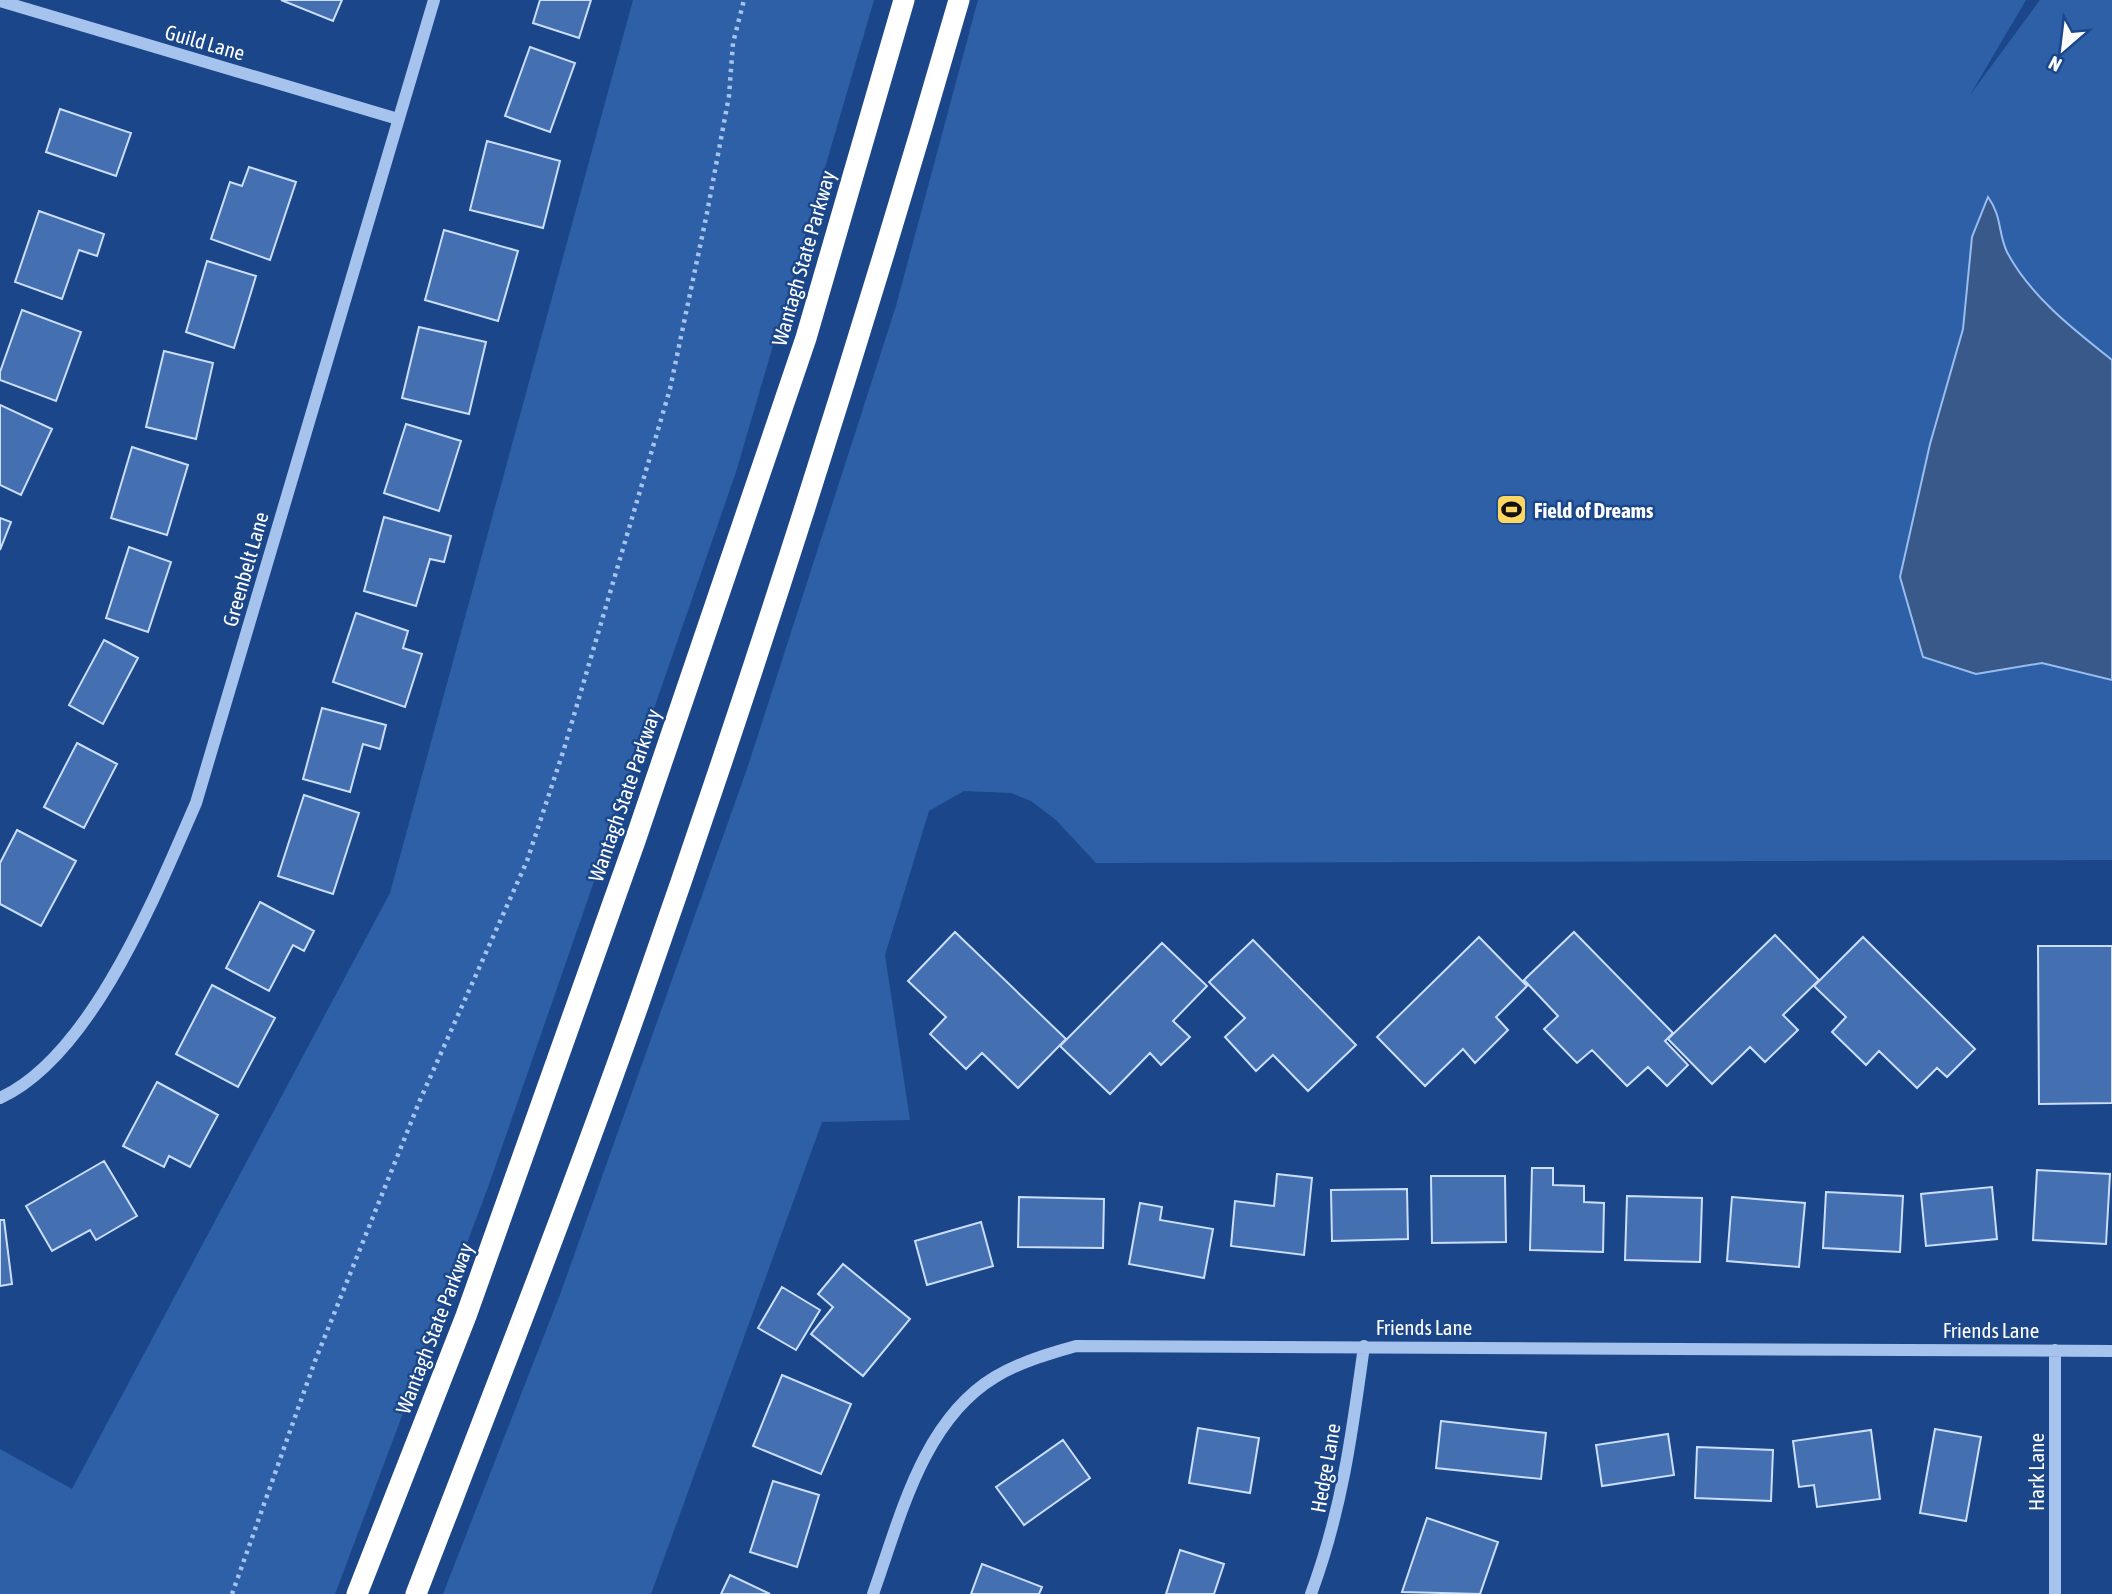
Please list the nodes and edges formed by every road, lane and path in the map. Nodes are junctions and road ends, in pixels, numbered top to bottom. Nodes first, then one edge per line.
1 (434, 0) edge
2 (744, 0) edge
3 (904, 0) edge
4 (959, 0) edge
5 (1, 6) edge
6 (398, 119) junction
7 (0, 1098) edge
8 (1364, 1346) junction
9 (2055, 1350) junction
10 (2112, 1351) edge
11 (232, 1594) edge
12 (357, 1594) edge
13 (416, 1594) edge
14 (873, 1594) edge
15 (1311, 1594) edge
16 (2055, 1594) edge

1 - 6 street, Greenbelt Lane
2 - 11 path
3 - 12 highway, Wantagh State Parkway
4 - 13 highway
5 - 6 street, Guild Lane
6 - 7 street, Greenbelt Lane
8 - 9 street, Friends Lane
8 - 14 street, Friends Lane
8 - 15 street, Hedge Lane
9 - 10 street, Friends Lane
9 - 16 street, Hark Lane

